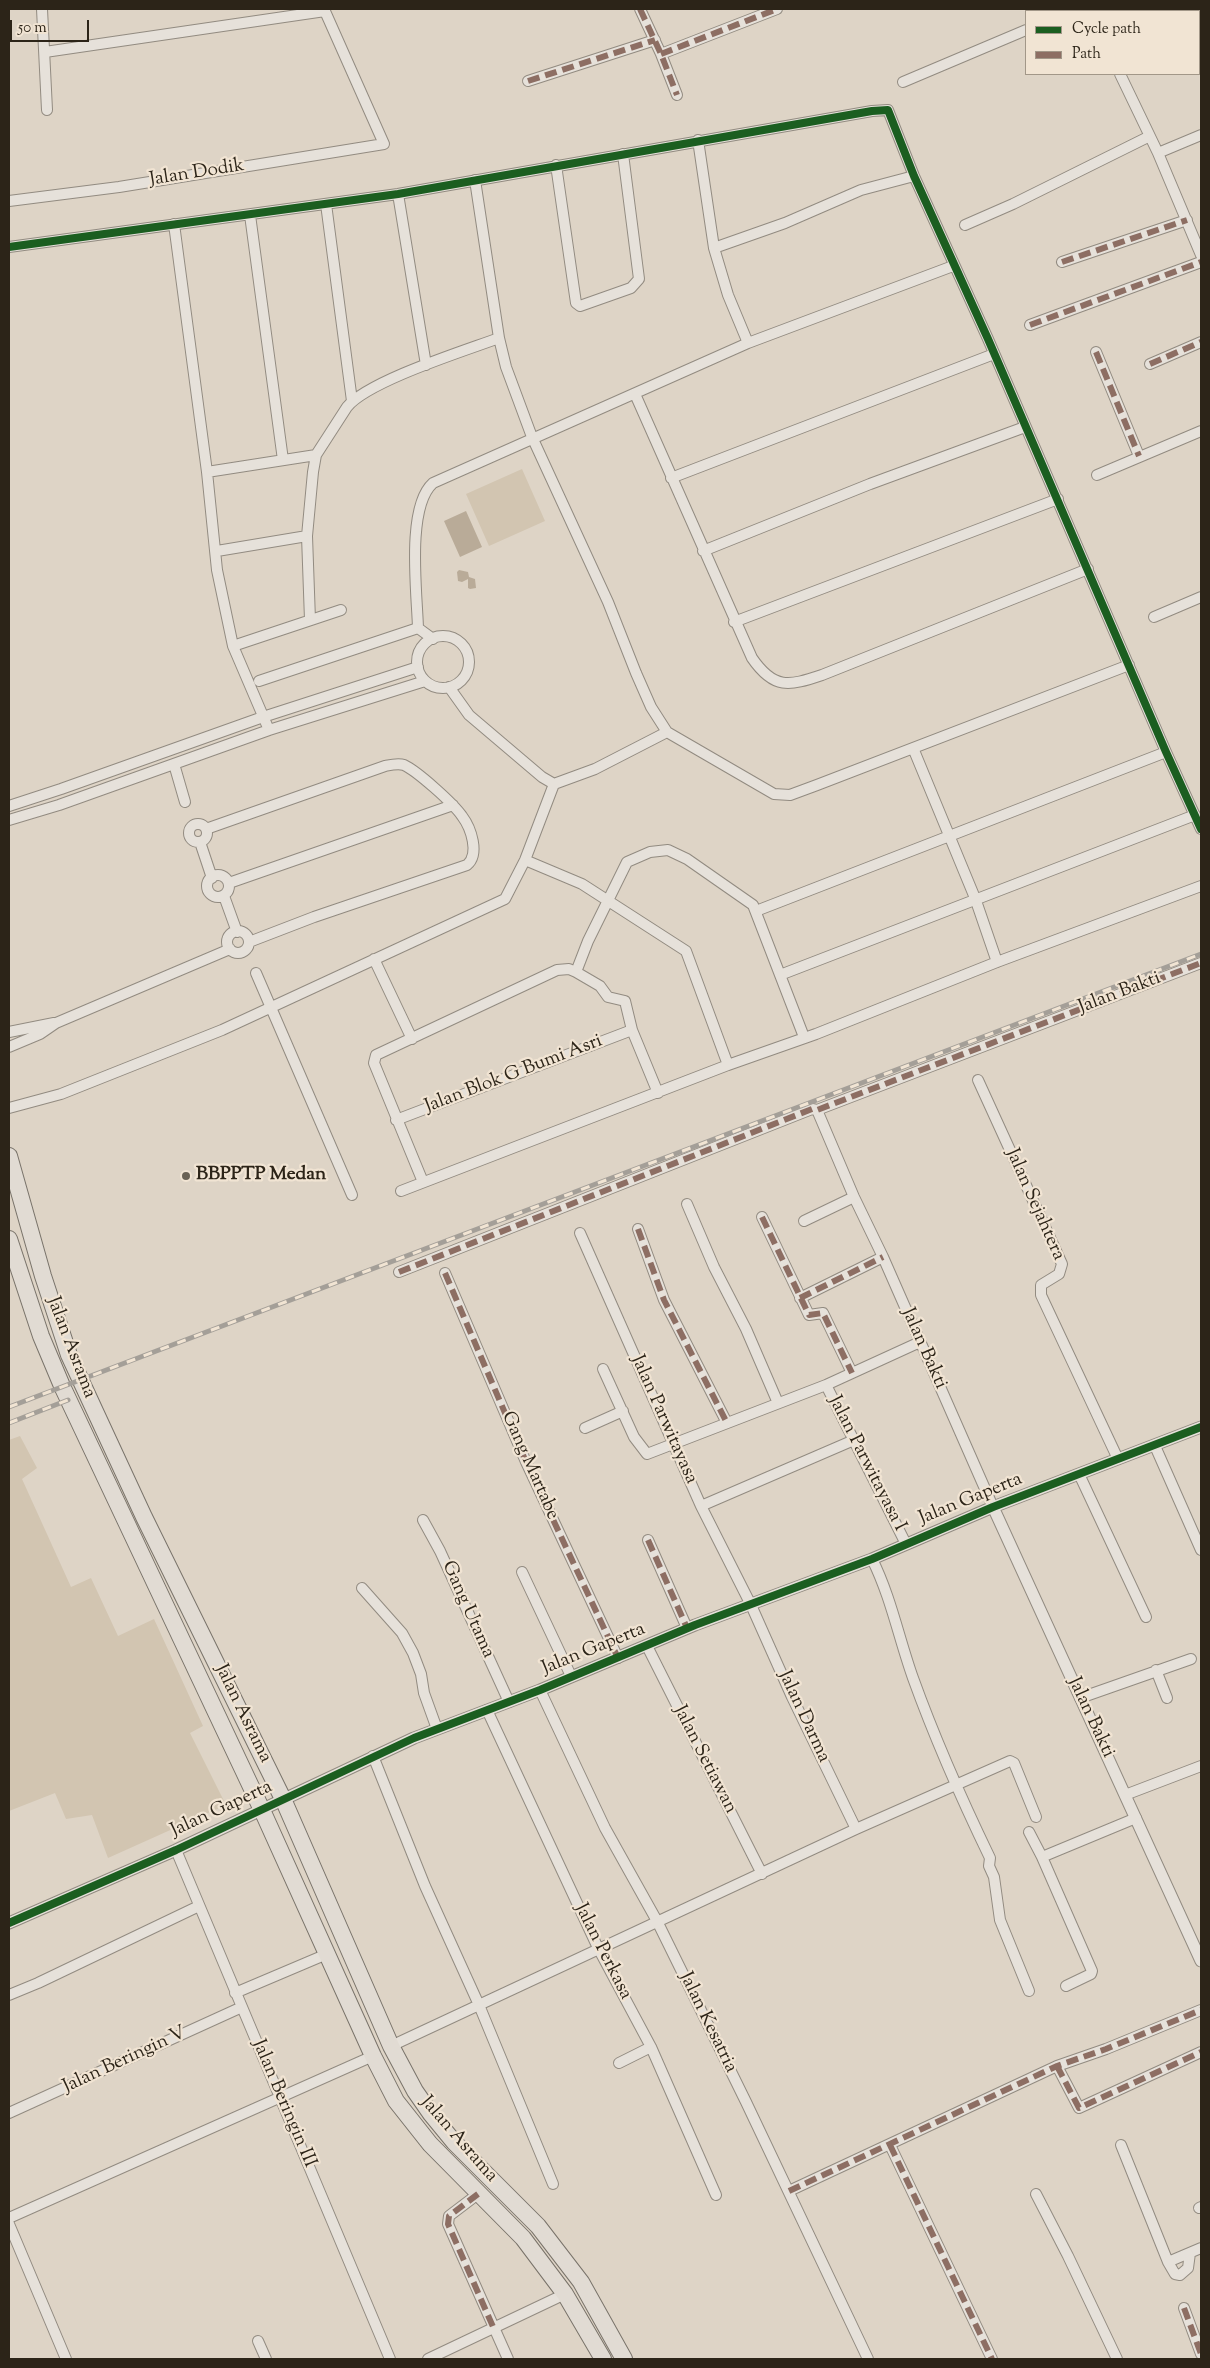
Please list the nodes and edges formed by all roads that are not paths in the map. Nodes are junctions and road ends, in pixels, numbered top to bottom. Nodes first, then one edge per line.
1 (42, 9) edge
2 (640, 9) edge
3 (777, 9) edge
4 (325, 10) edge
5 (1025, 30) edge
6 (655, 40) junction
7 (46, 52) junction
8 (661, 54) junction
9 (1120, 75) edge
10 (528, 81) dead end
11 (903, 82) dead end
12 (677, 95) dead end
13 (48, 110) dead end
14 (1201, 135) edge
15 (1148, 137) junction
16 (698, 140) junction
17 (1158, 153) junction
18 (623, 154) junction
19 (556, 165) junction
20 (914, 176) junction
21 (475, 180) junction
22 (398, 194) junction
23 (9, 201) edge
24 (326, 204) junction
25 (250, 215) junction
26 (1187, 220) junction
27 (174, 224) junction
28 (965, 225) dead end
29 (9, 247) edge
30 (714, 248) junction
31 (1201, 255) edge
32 (1062, 262) dead end
33 (1201, 262) edge
34 (953, 266) junction
35 (1030, 325) dead end
36 (499, 338) junction
37 (1201, 342) edge
38 (748, 343) junction
39 (1096, 352) dead end
40 (994, 354) junction
41 (1150, 364) dead end
42 (426, 365) junction
43 (635, 394) junction
44 (352, 401) junction
45 (1025, 427) junction
46 (1201, 431) edge
47 (532, 437) junction
48 (316, 456) junction
49 (1140, 456) junction
50 (283, 460) junction
51 (207, 472) junction
52 (1097, 475) dead end
53 (671, 478) junction
54 (1058, 499) junction
55 (307, 536) junction
56 (217, 551) junction
57 (703, 551) junction
58 (1088, 569) junction
59 (1201, 597) edge
60 (341, 610) dead end
61 (1154, 617) dead end
62 (310, 620) junction
63 (734, 622) junction
64 (418, 628) junction
65 (432, 638) junction
66 (233, 646) junction
67 (1129, 666) junction
68 (418, 667) junction
69 (425, 680) junction
70 (259, 681) dead end
71 (449, 688) junction
72 (263, 717) junction
73 (269, 730) junction
74 (667, 732) junction
75 (913, 748) junction
76 (1166, 752) junction
77 (174, 764) junction
78 (554, 784) junction
79 (28, 800) junction
80 (185, 802) dead end
81 (453, 805) junction
82 (9, 806) edge
83 (31, 814) junction
84 (1195, 815) junction
85 (9, 820) edge
86 (206, 829) junction
87 (1201, 829) edge
88 (948, 836) junction
89 (200, 842) junction
90 (525, 860) junction
91 (212, 878) junction
92 (229, 883) junction
93 (1201, 886) edge
94 (224, 896) junction
95 (975, 898) junction
96 (607, 900) junction
97 (756, 911) junction
98 (237, 932) junction
99 (249, 942) junction
100 (230, 949) junction
101 (374, 959) junction
102 (997, 962) junction
103 (1201, 963) edge
104 (576, 972) junction
105 (256, 973) dead end
106 (780, 975) junction
107 (272, 1008) junction
108 (56, 1023) junction
109 (632, 1030) junction
110 (9, 1032) edge
111 (804, 1037) junction
112 (412, 1039) junction
113 (9, 1047) edge
114 (728, 1065) junction
115 (978, 1080) dead end
116 (658, 1093) junction
117 (12, 1107) edge
118 (817, 1110) junction
119 (396, 1120) junction
120 (9, 1156) edge
121 (423, 1182) junction
122 (401, 1192) dead end
123 (352, 1194) dead end
124 (854, 1197) junction
125 (687, 1204) dead end
126 (762, 1217) dead end
127 (804, 1221) dead end
128 (638, 1229) dead end
129 (580, 1233) dead end
130 (9, 1239) edge
131 (883, 1256) junction
132 (399, 1272) dead end
133 (445, 1273) dead end
134 (800, 1298) junction
135 (920, 1342) junction
136 (603, 1369) dead end
137 (852, 1373) junction
138 (826, 1385) junction
139 (778, 1403) junction
140 (622, 1411) junction
141 (727, 1423) junction
142 (1201, 1427) edge
143 (585, 1428) dead end
144 (854, 1440) junction
145 (673, 1444) junction
146 (1155, 1446) junction
147 (1118, 1459) junction
148 (1079, 1474) junction
149 (701, 1506) junction
150 (993, 1507) junction
151 (423, 1520) dead end
152 (648, 1540) dead end
153 (906, 1544) junction
154 (1201, 1550) edge
155 (872, 1559) junction
156 (522, 1572) dead end
157 (362, 1588) dead end
158 (751, 1605) junction
159 (1146, 1617) dead end
160 (687, 1628) junction
161 (647, 1646) junction
162 (618, 1658) junction
163 (1191, 1658) dead end
164 (1156, 1670) junction
165 (571, 1676) junction
166 (540, 1690) junction
167 (1080, 1698) junction
168 (1167, 1698) dead end
169 (509, 1702) junction
170 (487, 1710) junction
171 (433, 1730) junction
172 (372, 1756) junction
173 (1201, 1766) edge
174 (956, 1785) junction
175 (1125, 1795) junction
176 (283, 1799) junction
177 (262, 1810) junction
178 (1036, 1817) dead end
179 (1136, 1818) junction
180 (856, 1829) junction
181 (1029, 1832) dead end
182 (176, 1850) junction
183 (1042, 1858) junction
184 (762, 1874) junction
185 (199, 1906) junction
186 (657, 1921) junction
187 (9, 1923) edge
188 (598, 1948) junction
189 (326, 1954) junction
190 (1201, 1961) edge
191 (1066, 1986) dead end
192 (1029, 1991) dead end
193 (236, 1993) junction
194 (9, 1995) edge
195 (479, 2005) junction
196 (242, 2007) junction
197 (1201, 2010) edge
198 (391, 2046) junction
199 (651, 2047) junction
200 (1201, 2052) edge
201 (373, 2056) junction
202 (619, 2063) dead end
203 (1058, 2066) junction
204 (280, 2097) junction
205 (9, 2113) edge
206 (890, 2145) junction
207 (1121, 2145) dead end
208 (553, 2184) dead end
209 (789, 2191) junction
210 (478, 2194) junction
211 (1036, 2194) dead end
212 (716, 2195) dead end
213 (9, 2218) edge
214 (9, 2224) edge
215 (1201, 2248) edge
216 (1190, 2253) junction
217 (1168, 2262) junction
218 (565, 2294) junction
219 (1184, 2308) dead end
220 (494, 2329) junction
221 (258, 2341) dead end
222 (1201, 2354) edge
223 (66, 2359) edge
224 (266, 2359) edge
225 (390, 2359) edge
226 (428, 2359) edge
227 (508, 2359) edge
228 (603, 2359) edge
229 (624, 2359) edge
230 (868, 2359) edge
231 (992, 2359) edge
232 (1117, 2359) edge

1 - 7 street
2 - 6 street
3 - 8 street
4 - 7 street
4 - 23 street, Jalan Dodik
5 - 11 street
6 - 8 street
6 - 10 street
7 - 13 street
8 - 12 street
9 - 15 street
14 - 17 street
15 - 17 street
15 - 28 street
16 - 18 street
16 - 20 street
16 - 30 street
17 - 26 street
18 - 19 street
18 - 19 street
19 - 21 street
20 - 30 street
20 - 34 street
21 - 22 street
21 - 36 street
22 - 24 street
22 - 42 street
24 - 25 street
24 - 44 street
25 - 27 street
25 - 50 street
26 - 31 street
26 - 32 street
27 - 29 street
27 - 51 street
30 - 38 street
33 - 35 street
34 - 38 street
34 - 40 street
36 - 42 street
36 - 47 street
37 - 41 street
38 - 43 street
39 - 49 street
40 - 45 street
40 - 53 street
42 - 44 street
43 - 47 street
43 - 53 street
44 - 48 street
45 - 54 street
45 - 57 street
46 - 49 street
47 - 64 street
47 - 74 street
48 - 50 street
48 - 55 street
49 - 52 street
50 - 51 street
51 - 56 street
53 - 57 street
54 - 58 street
54 - 63 street
55 - 56 street
55 - 62 street
56 - 66 street
57 - 63 street
58 - 63 street
58 - 67 street
59 - 61 street
60 - 62 street
62 - 66 street
64 - 65 street
64 - 70 street
65 - 68 street
65 - 71 street
66 - 72 street
67 - 75 street
67 - 76 street
68 - 69 street
68 - 72 street
69 - 71 street
69 - 73 street
71 - 78 street
72 - 73 street
72 - 79 street
73 - 77 street
74 - 75 street
74 - 78 street
75 - 88 street
76 - 84 street
76 - 88 street
77 - 80 street
77 - 83 street
78 - 90 street
79 - 82 street
79 - 83 street
81 - 86 street
81 - 92 street
81 - 99 street
83 - 85 street
84 - 87 street
84 - 95 street
86 - 89 street
86 - 89 street
88 - 95 street
88 - 97 street
89 - 91 street
90 - 96 street
90 - 101 street
91 - 92 street
91 - 94 street
92 - 94 street
93 - 102 street
94 - 98 street
95 - 102 street
95 - 106 street
96 - 97 street
96 - 104 street
96 - 114 street
97 - 106 street
98 - 99 street
98 - 100 street
99 - 100 street
100 - 108 street
101 - 107 street
101 - 112 street
102 - 111 street
103 - 118 street, Jalan Bakti
104 - 109 street
104 - 112 street
105 - 107 street
106 - 111 street
107 - 117 street
107 - 123 street
108 - 110 street
108 - 113 street
109 - 116 street
109 - 119 street, Jalan Blok G Bumi Asri
111 - 114 street
112 - 119 street
114 - 116 street
115 - 147 street, Jalan Sejahtera
116 - 121 street
118 - 124 street, Jalan Bakti
118 - 132 street
119 - 121 street
120 - 176 highway, Jalan Asrama
121 - 122 street
124 - 127 street
124 - 131 street, Jalan Bakti
125 - 139 street
126 - 134 street
128 - 141 street
129 - 145 street, Jalan Parwitayasa
130 - 177 highway, Jalan Asrama
131 - 134 street
131 - 135 street, Jalan Bakti
133 - 162 street, Gang Martabe
134 - 137 street
135 - 137 street
135 - 150 street, Jalan Bakti
136 - 140 street
137 - 138 street
138 - 139 street
138 - 144 street, Jalan Parwitayasa I
139 - 141 street
140 - 143 street
140 - 145 street
141 - 145 street
142 - 146 street, Jalan Gaperta
144 - 149 street
144 - 153 street, Jalan Parwitayasa I
145 - 149 street, Jalan Parwitayasa
146 - 147 street, Jalan Gaperta
146 - 154 street
147 - 148 street, Jalan Gaperta
148 - 150 street, Jalan Gaperta
148 - 159 street
149 - 158 street, Jalan Parwitayasa
150 - 153 street, Jalan Gaperta
150 - 167 street, Jalan Bakti
151 - 169 street, Gang Utama
152 - 160 street
153 - 155 street, Jalan Gaperta
155 - 158 street, Jalan Gaperta
155 - 174 street
156 - 165 street
157 - 171 street
158 - 160 street, Jalan Gaperta
158 - 180 street, Jalan Darma
160 - 161 street, Jalan Gaperta
161 - 162 street, Jalan Gaperta
161 - 184 street, Jalan Setiawan
162 - 165 street, Jalan Gaperta
163 - 164 street
164 - 167 street
164 - 168 street
165 - 166 street, Jalan Gaperta
166 - 169 street, Jalan Gaperta
166 - 186 street, Jalan Kesatria
167 - 175 street, Jalan Bakti
169 - 170 street, Jalan Gaperta
170 - 171 street, Jalan Gaperta
170 - 188 street, Jalan Perkasa
171 - 172 street, Jalan Gaperta
172 - 176 street, Jalan Gaperta
172 - 195 street
173 - 175 street
174 - 178 street
174 - 180 street
174 - 192 street
175 - 179 street, Jalan Bakti
176 - 177 street, Jalan Gaperta
176 - 198 highway, Jalan Asrama
177 - 182 street, Jalan Gaperta
177 - 189 highway, Jalan Asrama
179 - 183 street
179 - 190 street, Jalan Bakti
180 - 184 street
181 - 183 street
182 - 185 street, Jalan Beringin III
182 - 187 street, Jalan Gaperta
183 - 191 street
184 - 186 street
185 - 193 street, Jalan Beringin III
185 - 194 street
186 - 188 street
186 - 209 street, Jalan Kesatria
188 - 195 street
188 - 199 street, Jalan Perkasa
189 - 193 street
189 - 201 highway, Jalan Asrama
193 - 196 street, Jalan Beringin III
195 - 198 street
195 - 208 street
196 - 204 street, Jalan Beringin III
196 - 205 street, Jalan Beringin V
197 - 203 street
198 - 229 highway, Jalan Asrama
199 - 202 street
199 - 212 street, Jalan Perkasa
200 - 203 street
201 - 204 street
201 - 210 highway, Jalan Asrama
203 - 206 street
204 - 213 street
204 - 225 street, Jalan Beringin III
206 - 209 street
206 - 231 street
207 - 217 street
209 - 230 street, Jalan Kesatria
210 - 218 highway, Jalan Asrama
210 - 220 street
211 - 232 street
214 - 223 street
215 - 216 street
216 - 217 street
216 - 217 street
218 - 220 street
218 - 228 highway, Jalan Asrama
219 - 222 street
220 - 226 street
220 - 227 street
221 - 224 street

